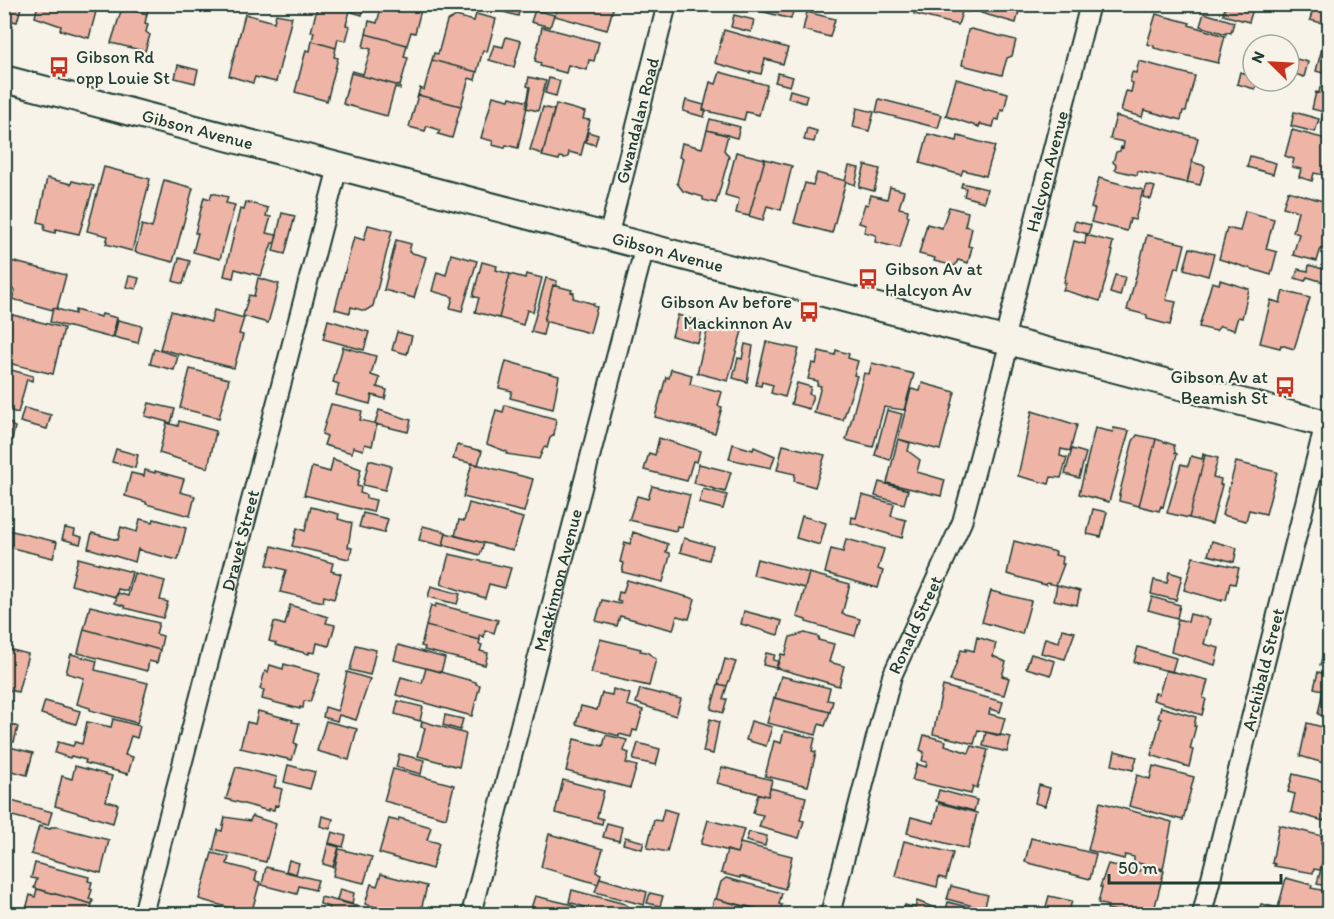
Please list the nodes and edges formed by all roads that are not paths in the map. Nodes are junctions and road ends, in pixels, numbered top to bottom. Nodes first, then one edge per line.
1 (667, 4) edge
2 (1090, 4) edge
3 (4, 79) edge
4 (338, 167) junction
5 (608, 237) junction
6 (645, 246) junction
7 (1007, 340) junction
8 (1327, 424) edge
9 (143, 915) edge
10 (471, 915) edge
11 (830, 915) edge
12 (1202, 915) edge

1 - 5 street, Gwandalan Road
2 - 7 street, Halcyon Avenue
3 - 4 main road, Gibson Avenue
4 - 5 main road, Gibson Avenue
4 - 9 street, Dravet Street
5 - 6 main road, Gibson Avenue
6 - 7 main road, Gibson Avenue
6 - 10 street, Mackinnon Avenue
7 - 8 main road, Gibson Avenue
7 - 11 street, Ronald Street
8 - 12 street, Archibald Street

